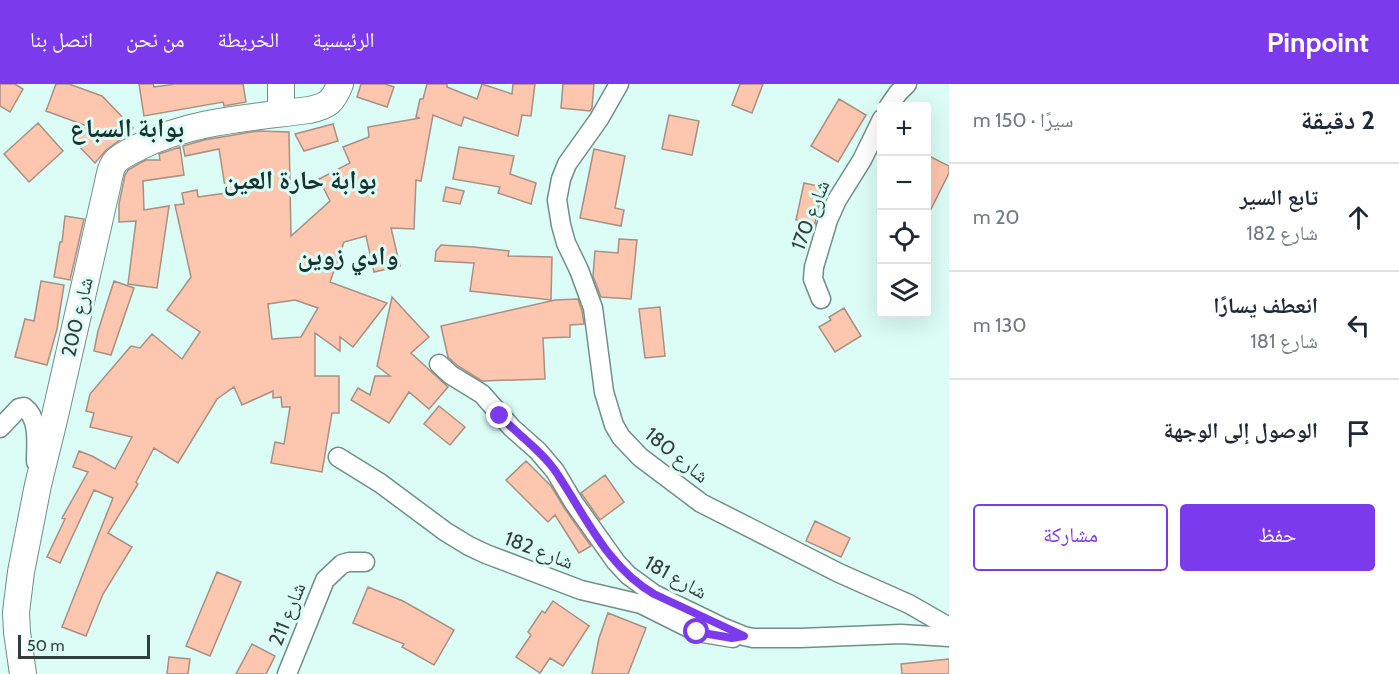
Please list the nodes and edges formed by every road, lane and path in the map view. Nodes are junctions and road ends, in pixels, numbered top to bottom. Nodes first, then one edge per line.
1 (281, 84) edge
2 (340, 84) edge
3 (619, 84) edge
4 (907, 84) edge
5 (892, 102) edge
6 (281, 113) junction
7 (877, 129) edge
8 (821, 299) dead end
9 (439, 364) dead end
10 (0, 428) edge
11 (338, 457) dead end
12 (38, 485) junction
13 (364, 562) dead end
14 (949, 627) edge
15 (744, 636) junction
16 (949, 637) edge
17 (22, 674) edge
18 (287, 674) edge

1 - 6 main road
2 - 6 main road
3 - 14 street, شارع 180
4 - 5 street
6 - 12 main road, شارع 200
7 - 8 street, شارع 170
9 - 15 street, شارع 181
10 - 12 street
11 - 15 street, شارع 182
12 - 17 main road, شارع 200
13 - 18 street, شارع 211
15 - 16 street, شارع 181

